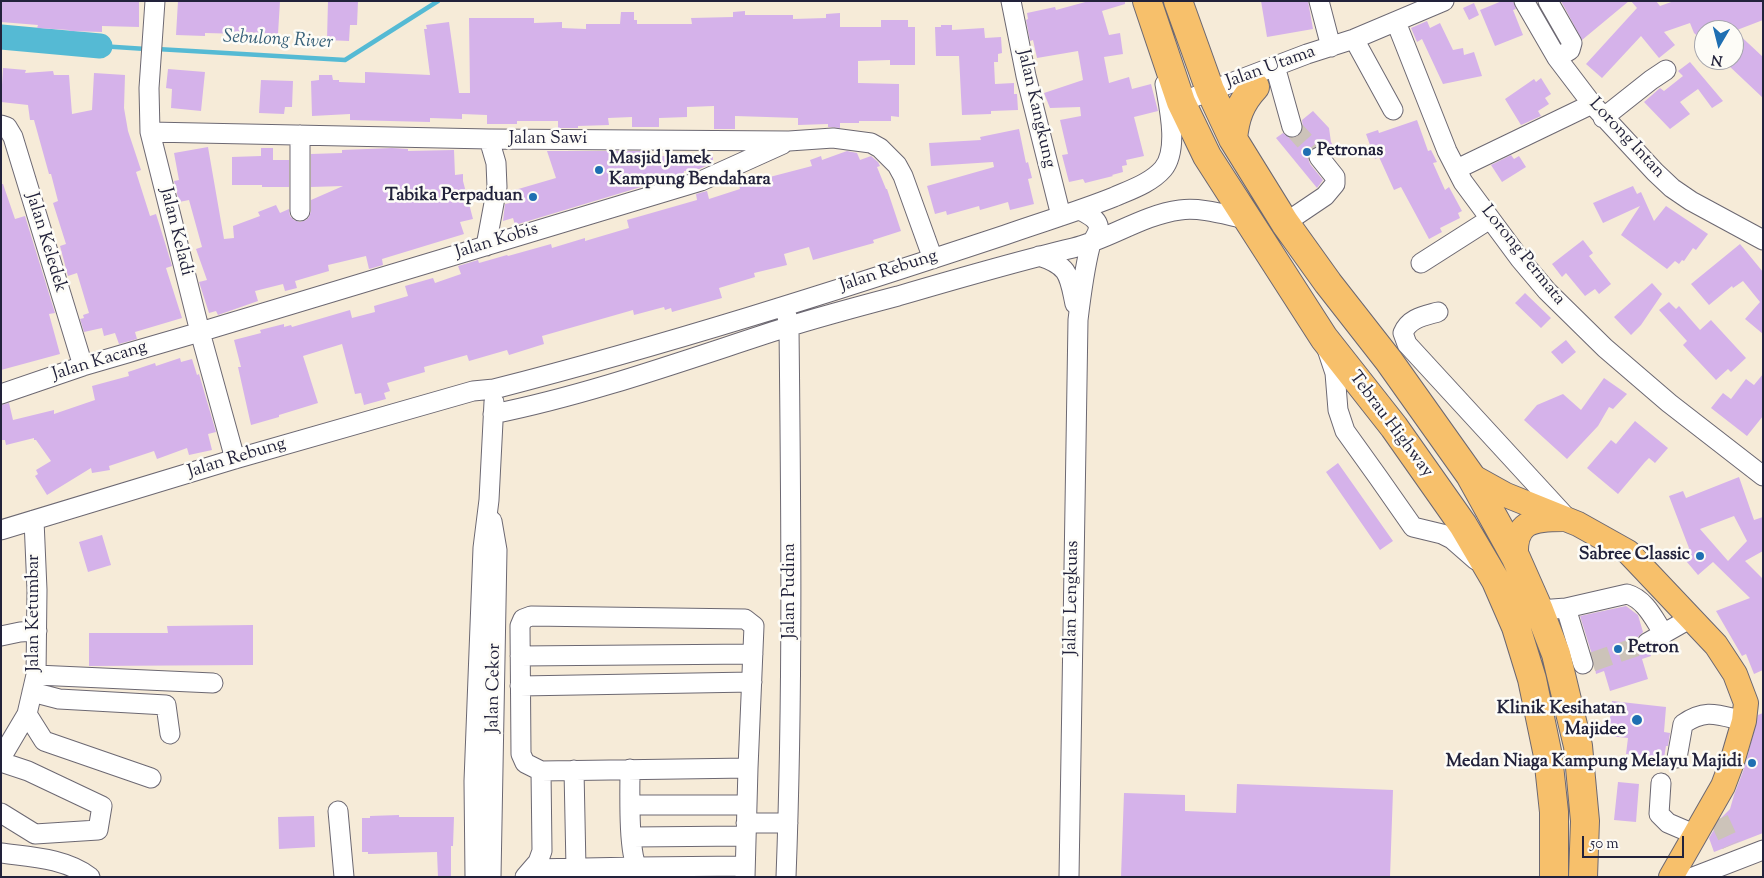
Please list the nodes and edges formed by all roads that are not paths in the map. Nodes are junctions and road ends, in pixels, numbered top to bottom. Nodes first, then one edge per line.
1 (1011, 1) edge
2 (1147, 1) edge
3 (1178, 1) edge
4 (1319, 1) edge
5 (1444, 1) edge
6 (1524, 1) edge
7 (1548, 1) edge
8 (155, 6) edge
9 (1396, 22) junction
10 (1157, 32) junction
11 (1354, 38) junction
12 (1331, 47) junction
13 (1557, 58) junction
14 (1666, 70) dead end
15 (1269, 77) junction
16 (1214, 99) junction
17 (1393, 110) dead end
18 (1598, 111) junction
19 (1186, 113) junction
20 (1, 125) edge
21 (1292, 126) tunnel mouth
22 (150, 132) junction
23 (300, 135) junction
24 (489, 139) junction
25 (1233, 139) junction
26 (789, 141) junction
27 (1319, 157) tunnel mouth
28 (1456, 169) junction
29 (1080, 210) junction
30 (300, 211) dead end
31 (1061, 216) junction
32 (1246, 219) junction
33 (1490, 219) junction
34 (1285, 223) junction
35 (1763, 240) edge
36 (1090, 244) junction
37 (486, 246) junction
38 (1039, 256) junction
39 (933, 259) junction
40 (1421, 263) dead end
41 (1328, 283) junction
42 (1299, 301) junction
43 (784, 306) junction
44 (1438, 312) dead end
45 (1078, 320) junction
46 (789, 327) junction
47 (200, 332) junction
48 (1324, 338) junction
49 (83, 366) junction
50 (494, 389) junction
51 (473, 391) junction
52 (1, 394) edge
53 (494, 414) junction
54 (235, 459) junction
55 (1470, 475) junction
56 (1763, 476) edge
57 (1532, 481) junction
58 (489, 500) junction
59 (1521, 501) junction
60 (1568, 519) junction
61 (34, 520) junction
62 (1, 530) edge
63 (1516, 558) junction
64 (1496, 581) junction
65 (1566, 608) junction
66 (1539, 610) junction
67 (1692, 618) junction
68 (37, 631) junction
69 (1664, 634) junction
70 (1, 636) edge
71 (1647, 643) tunnel mouth
72 (753, 654) junction
73 (520, 656) junction
74 (1578, 666) junction
75 (752, 682) junction
76 (34, 683) junction
77 (213, 683) dead end
78 (520, 686) junction
79 (1751, 707) edge
80 (26, 714) junction
81 (170, 734) dead end
82 (1, 758) edge
83 (1677, 758) dead end
84 (1, 762) edge
85 (748, 768) junction
86 (630, 769) junction
87 (574, 770) junction
88 (541, 771) junction
89 (150, 778) dead end
90 (1661, 783) dead end
91 (631, 805) junction
92 (338, 811) dead end
93 (1, 813) edge
94 (746, 821) junction
95 (1584, 821) junction
96 (788, 823) junction
97 (1696, 835) junction
98 (632, 837) junction
99 (1763, 850) edge
100 (1, 853) edge
101 (637, 866) junction
102 (576, 868) junction
103 (745, 871) edge
104 (528, 873) edge
105 (90, 877) edge
106 (344, 877) edge
107 (475, 877) edge
108 (491, 877) edge
109 (786, 877) edge
110 (1069, 877) edge
111 (1554, 877) edge
112 (1583, 877) edge
113 (1592, 877) edge
114 (1671, 877) edge
115 (1693, 877) edge

1 - 31 street, Jalan Kangkung
2 - 10 highway, Tebrau Highway
3 - 16 highway, Tebrau Highway
4 - 12 street
5 - 9 street, Jalan Utama
6 - 13 street, Lorong Intan
7 - 13 street
8 - 22 street, Jalan Keladi
9 - 11 street, Jalan Utama
9 - 28 street, Lorong Permata
10 - 19 highway, Tebrau Highway
10 - 29 street, Jalan Rebung
11 - 12 street, Jalan Utama
11 - 17 street
12 - 15 street, Jalan Utama
13 - 18 street, Lorong Intan
14 - 18 street
15 - 16 street, Jalan Utama
15 - 16 street, Jalan Utama
15 - 21 street
15 - 25 highway
16 - 19 street
16 - 25 highway, Tebrau Highway
18 - 28 street
18 - 35 street, Lorong Intan
19 - 32 highway, Tebrau Highway
20 - 49 street, Jalan Keledek
22 - 23 street, Jalan Sawi
22 - 47 street, Jalan Keladi
23 - 24 street, Jalan Sawi
23 - 30 street
24 - 26 street, Jalan Sawi
24 - 37 street
25 - 34 highway, Tebrau Highway
26 - 37 street, Jalan Kobis
26 - 39 street, Jalan Sawi
27 - 34 street
28 - 33 street, Lorong Permata
29 - 31 street, Jalan Rebung
29 - 36 street, Jalan Lengkuas
31 - 39 street, Jalan Rebung
32 - 36 street, Jalan Rebung
32 - 42 highway, Tebrau Highway
33 - 40 street
33 - 56 street, Lorong Permata
34 - 41 highway, Tebrau Highway
36 - 38 street, Jalan Rebung
36 - 45 street, Jalan Lengkuas
37 - 47 street, Jalan Kobis
38 - 45 street, Jalan Lengkuas
38 - 46 street, Jalan Rebung
39 - 43 street, Jalan Rebung
41 - 42 highway
41 - 55 highway, Tebrau Highway
42 - 48 highway, Tebrau Highway
43 - 46 street, Jalan Pudina
43 - 50 street, Jalan Rebung
44 - 57 street
45 - 110 street, Jalan Lengkuas
46 - 53 street, Jalan Rebung
46 - 96 street, Jalan Pudina
47 - 49 street, Jalan Kacang
47 - 54 street, Jalan Keladi
48 - 64 highway, Tebrau Highway
48 - 64 street
49 - 52 street, Jalan Kacang
50 - 51 street, Jalan Rebung
50 - 53 street, Jalan Cekor
51 - 53 street
51 - 54 street, Jalan Rebung
53 - 58 street, Jalan Cekor
54 - 61 street, Jalan Rebung
55 - 59 main road
55 - 63 highway, Tebrau Highway
57 - 59 street
57 - 60 street
58 - 107 street, Jalan Cekor
58 - 108 street, Jalan Cekor
59 - 60 main road
60 - 63 main road
60 - 67 main road
61 - 62 street, Jalan Rebung
61 - 68 street, Jalan Ketumbar
63 - 66 highway, Tebrau Highway
64 - 111 highway, Tebrau Highway
65 - 66 street
65 - 69 street
65 - 74 street
66 - 74 highway, Tebrau Highway
67 - 69 street
67 - 79 main road
68 - 70 street
68 - 76 street, Jalan Ketumbar
69 - 71 street
72 - 73 street
72 - 73 street
72 - 75 street
73 - 78 street
74 - 95 highway, Tebrau Highway
75 - 78 street
75 - 85 street
76 - 77 street
76 - 80 street, Jalan Ketumbar
76 - 81 street
78 - 88 street
79 - 83 street
79 - 97 main road
80 - 82 street, Jalan Ketumbar
80 - 89 street
84 - 93 street
85 - 86 street
85 - 94 street
86 - 87 street
86 - 91 street
87 - 88 street
87 - 102 street
88 - 104 street
90 - 97 street
91 - 94 street
91 - 98 street
92 - 106 street
94 - 96 street
94 - 98 street
94 - 103 street
95 - 112 highway, Tebrau Highway
95 - 113 highway
96 - 109 street, Jalan Pudina
97 - 114 main road
98 - 101 street
99 - 115 street
100 - 105 street
101 - 102 street
101 - 103 street
102 - 104 street

